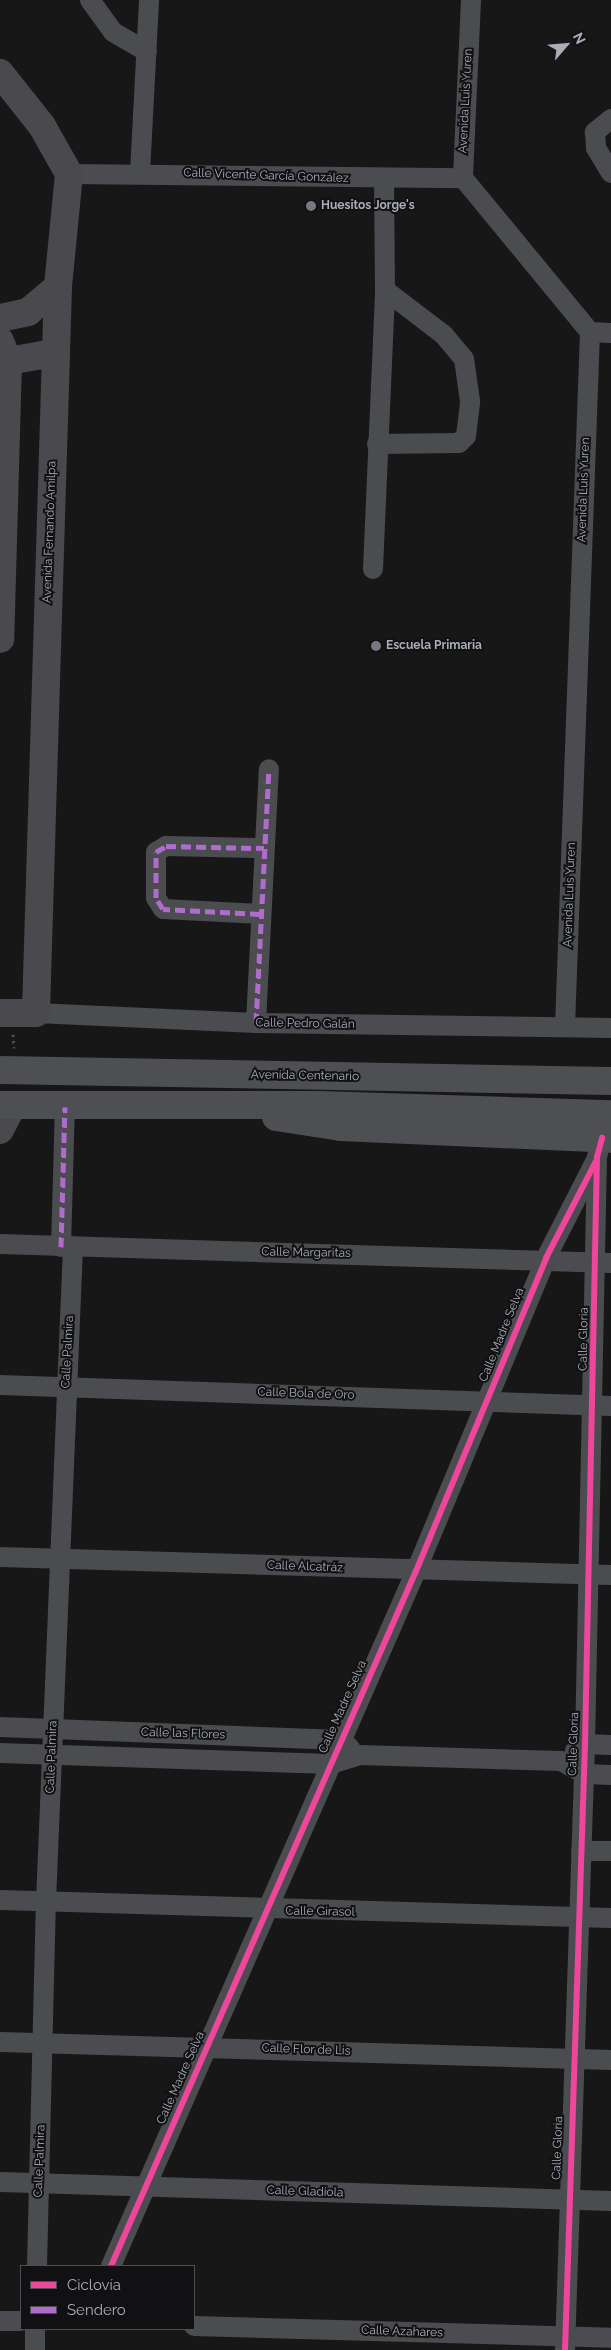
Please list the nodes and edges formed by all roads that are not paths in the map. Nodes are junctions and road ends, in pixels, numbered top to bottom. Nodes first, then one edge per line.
1 (90, 0) edge
2 (149, 0) edge
3 (471, 0) edge
4 (147, 52) junction
5 (0, 73) edge
6 (611, 119) edge
7 (140, 173) junction
8 (611, 173) edge
9 (69, 174) junction
10 (463, 178) junction
11 (384, 180) junction
12 (58, 287) junction
13 (385, 290) junction
14 (0, 318) edge
15 (590, 332) junction
16 (611, 333) edge
17 (4, 351) edge
18 (55, 359) junction
19 (377, 444) junction
20 (373, 569) dead end
21 (0, 639) edge
22 (269, 769) dead end
23 (264, 848) junction
24 (260, 914) junction
25 (16, 1013) edge
26 (256, 1023) junction
27 (566, 1026) junction
28 (611, 1028) edge
29 (8, 1070) edge
30 (611, 1081) edge
31 (6, 1106) edge
32 (64, 1107) junction
33 (0, 1130) edge
34 (605, 1132) edge
35 (0, 1244) edge
36 (67, 1247) junction
37 (546, 1258) junction
38 (604, 1263) edge
39 (0, 1385) edge
40 (67, 1387) junction
41 (488, 1400) junction
42 (603, 1405) edge
43 (0, 1557) edge
44 (58, 1558) junction
45 (416, 1571) junction
46 (588, 1574) junction
47 (611, 1575) edge
48 (0, 1727) edge
49 (53, 1729) junction
50 (340, 1740) junction
51 (585, 1744) junction
52 (611, 1745) edge
53 (0, 1753) edge
54 (52, 1755) junction
55 (360, 1755) junction
56 (562, 1761) junction
57 (331, 1764) junction
58 (584, 1774) junction
59 (611, 1775) edge
60 (582, 1851) junction
61 (611, 1852) edge
62 (0, 1900) edge
63 (46, 1902) junction
64 (264, 1910) junction
65 (579, 1917) junction
66 (611, 1918) edge
67 (0, 2042) edge
68 (44, 2043) junction
69 (207, 2047) junction
70 (573, 2058) junction
71 (611, 2060) edge
72 (0, 2182) edge
73 (39, 2184) junction
74 (146, 2187) junction
75 (567, 2199) junction
76 (611, 2201) edge
77 (37, 2265) edge
78 (110, 2265) edge
79 (0, 2321) edge
80 (20, 2321) edge
81 (195, 2326) edge
82 (35, 2330) edge
83 (611, 2338) edge
84 (565, 2344) edge
85 (34, 2350) edge

1 - 4 street
2 - 4 street
3 - 10 street, Avenida Luis Yuren
4 - 7 street
5 - 9 street
6 - 8 street
7 - 9 street, Calle Vicente García González
7 - 11 street, Calle Vicente García González
9 - 12 street, Avenida Fernando Amilpa
10 - 11 street, Calle Vicente García González
10 - 15 street
11 - 13 street
12 - 14 street
12 - 18 street, Avenida Fernando Amilpa
13 - 19 street
13 - 19 street
15 - 16 street
15 - 27 street, Avenida Luis Yuren
17 - 18 street
17 - 21 street
18 - 25 street, Avenida Fernando Amilpa
19 - 20 street
22 - 23 street
23 - 24 street
23 - 24 street
24 - 26 street
25 - 26 street, Calle Pedro Galán
26 - 27 street, Calle Pedro Galán
27 - 28 street, Calle Pedro Galán
29 - 30 main road, Avenida Centenario
31 - 32 main road
31 - 33 street
32 - 34 main road
32 - 36 street, Calle Palmira
34 - 37 street, Calle Madre Selva
34 - 38 street, Calle Gloria
35 - 36 street, Calle Margaritas
36 - 37 street, Calle Margaritas
36 - 40 street, Calle Palmira
37 - 38 street, Calle Margaritas
37 - 41 street, Calle Madre Selva
38 - 42 street, Calle Gloria
39 - 40 street, Calle Bola de Oro
40 - 41 street, Calle Bola de Oro
40 - 44 street, Calle Palmira
41 - 42 street, Calle Bola de Oro
41 - 45 street, Calle Madre Selva
42 - 46 street, Calle Gloria
43 - 44 street, Calle Alcatráz
44 - 45 street, Calle Alcatráz
44 - 49 street, Calle Palmira
45 - 46 street, Calle Alcatráz
45 - 50 street, Calle Madre Selva
46 - 47 street, Calle Alcatráz
46 - 51 street, Calle Gloria
48 - 49 street, Calle las Flores
49 - 50 street, Calle las Flores
49 - 54 street, Calle Palmira
50 - 55 street
50 - 57 street, Calle Madre Selva
51 - 52 street
51 - 56 street
51 - 58 street, Calle Gloria
53 - 54 street, Calle las Flores
54 - 57 street, Calle las Flores
54 - 63 street, Calle Palmira
55 - 56 street, Calle las Flores
55 - 57 street, Calle las Flores
56 - 58 street, Calle las Flores
57 - 64 street, Calle Madre Selva
58 - 59 street, Calle las Flores
58 - 60 street, Calle Gloria
60 - 61 street
60 - 65 street, Calle Gloria
62 - 63 street, Calle Girasol
63 - 64 street, Calle Girasol
63 - 68 street, Calle Palmira
64 - 65 street, Calle Girasol
64 - 69 street, Calle Madre Selva
65 - 66 street, Calle Girasol
65 - 70 street, Calle Gloria
67 - 68 street, Calle Flor de Lis
68 - 69 street, Calle Flor de Lis
68 - 73 street, Calle Palmira
69 - 70 street, Calle Flor de Lis
69 - 74 street, Calle Madre Selva
70 - 71 street, Calle Flor de Lis
70 - 75 street, Calle Gloria
72 - 73 street, Calle Gladiola
73 - 74 street, Calle Gladiola
73 - 77 street, Calle Palmira
74 - 75 street, Calle Gladiola
74 - 78 street, Calle Madre Selva
75 - 76 street, Calle Gladiola
75 - 84 street, Calle Gloria
79 - 80 street
81 - 84 street, Calle Azahares
82 - 85 street
83 - 84 street, Calle Azahares

